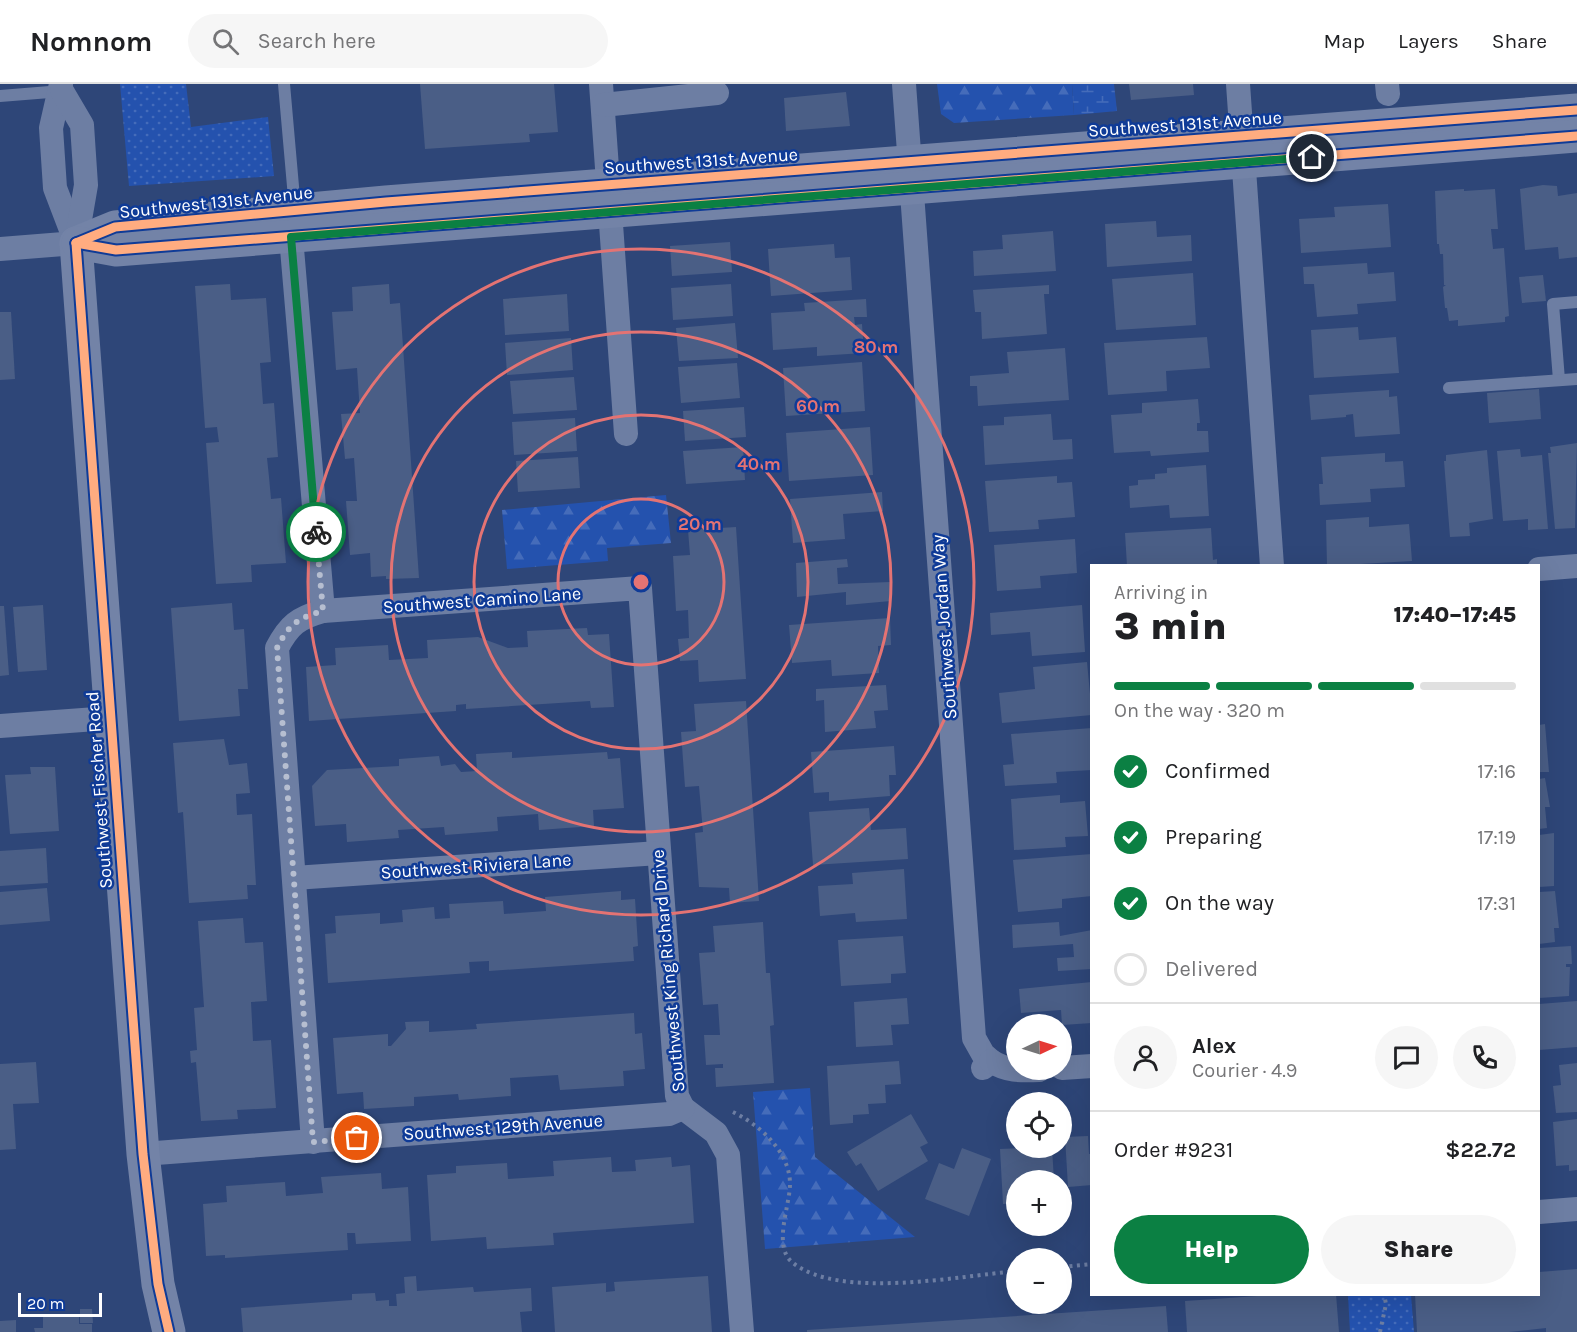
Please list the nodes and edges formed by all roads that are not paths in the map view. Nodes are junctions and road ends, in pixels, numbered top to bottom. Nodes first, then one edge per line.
1 (284, 84) edge
2 (904, 84) edge
3 (1238, 84) edge
4 (61, 87) edge
5 (717, 93) dead end
6 (602, 94) edge
7 (0, 96) edge
8 (1577, 110) edge
9 (1577, 136) edge
10 (1240, 149) junction
11 (910, 174) junction
12 (611, 197) junction
13 (293, 224) junction
14 (76, 243) junction
15 (0, 249) edge
16 (1577, 302) edge
17 (1577, 379) edge
18 (1559, 380) junction
19 (1449, 388) dead end
20 (626, 434) dead end
21 (1272, 564) edge
22 (1577, 566) edge
23 (1540, 569) edge
24 (640, 588) joint
25 (323, 611) junction
26 (110, 718) junction
27 (0, 726) edge
28 (659, 853) junction
29 (294, 878) junction
30 (1090, 1066) edge
31 (1072, 1067) edge
32 (1006, 1069) edge
33 (683, 1108) junction
34 (313, 1142) junction
35 (143, 1154) junction
36 (1577, 1209) edge
37 (1540, 1212) edge
38 (169, 1332) edge
39 (742, 1332) edge

1 - 13 lane
2 - 11 street, Southwest Jordan Way
3 - 10 street
4 - 7 lane
4 - 14 street, Southwest Fischer Road
5 - 6 street
6 - 12 street
8 - 10 street, Southwest 131st Avenue
9 - 10 street, Southwest 131st Avenue
10 - 11 street, Southwest 131st Avenue
10 - 21 street
11 - 12 street, Southwest 131st Avenue
11 - 32 street, Southwest Jordan Way
12 - 13 street, Southwest 131st Avenue
12 - 20 street
13 - 14 street, Southwest 131st Avenue
13 - 25 street
14 - 15 street, Southwest 131st Avenue
14 - 26 street, Southwest Fischer Road
16 - 18 lane
17 - 18 lane
18 - 19 lane
22 - 23 street
24 - 25 street, Southwest Camino Lane
24 - 28 street, Southwest King Richard Drive
25 - 29 street, Southwest Camino Lane
26 - 27 street
26 - 35 street, Southwest Fischer Road
28 - 29 street, Southwest Riviera Lane
28 - 33 street, Southwest King Richard Drive
29 - 34 street, Southwest Camino Lane
30 - 31 street
33 - 34 street, Southwest 129th Avenue
33 - 39 street, Southwest King Richard Drive
34 - 35 street, Southwest 129th Avenue
35 - 38 street, Southwest Fischer Road
36 - 37 street

